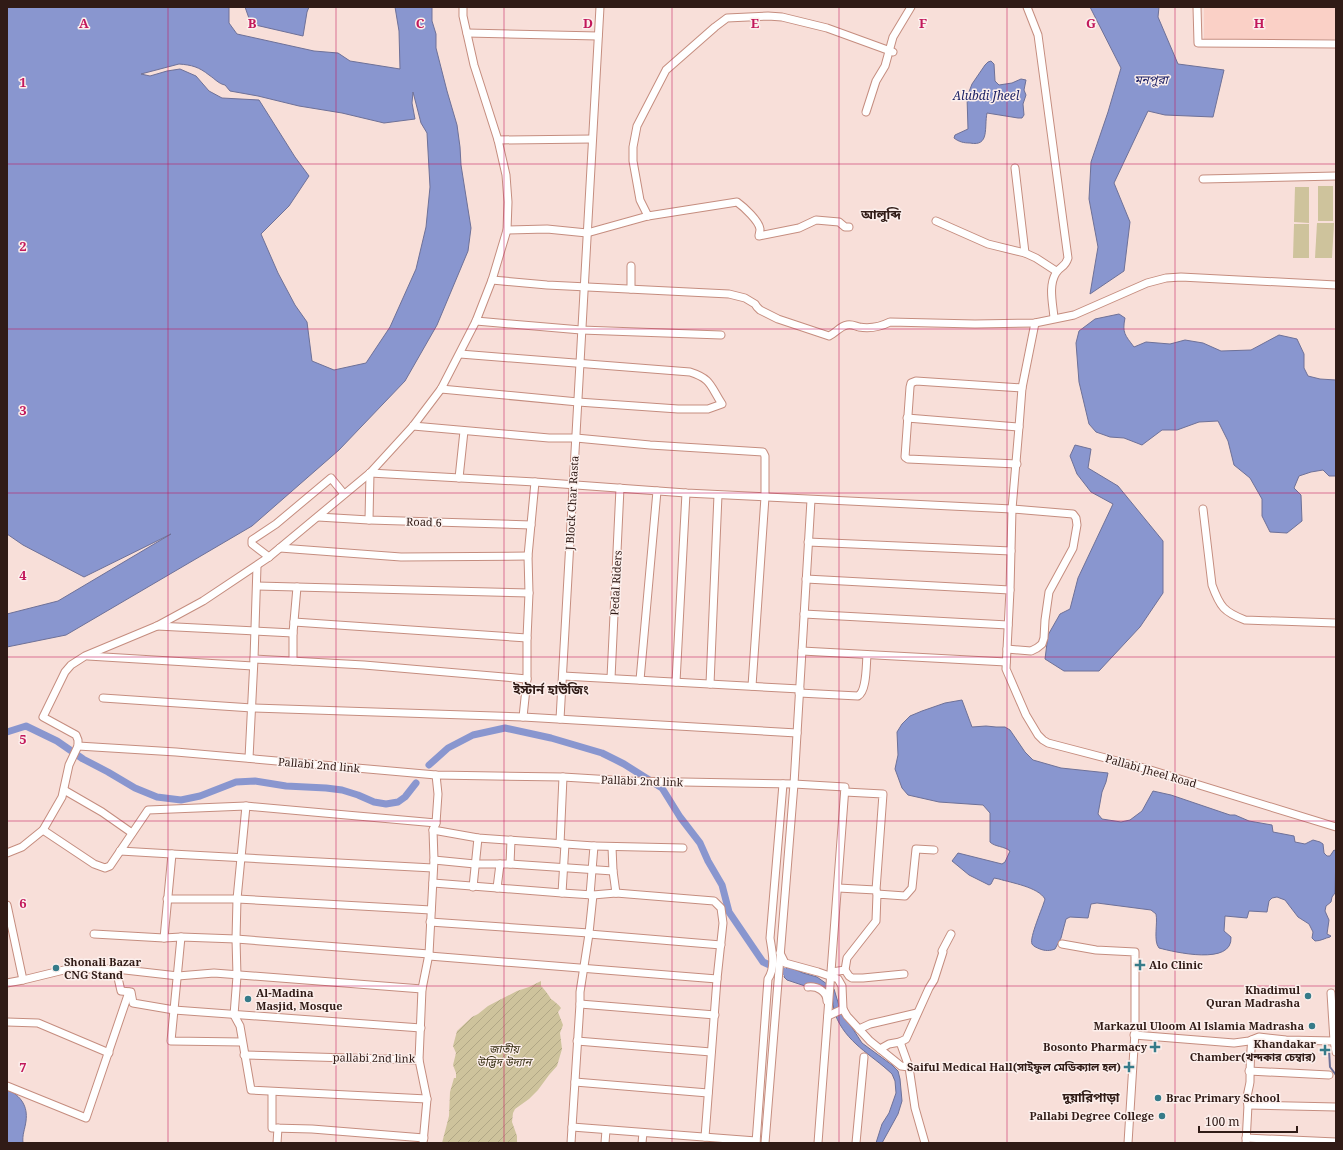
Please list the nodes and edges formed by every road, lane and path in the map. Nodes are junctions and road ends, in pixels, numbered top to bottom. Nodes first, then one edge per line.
1 (463, 7) edge
2 (600, 7) edge
3 (911, 7) edge
4 (1028, 7) edge
5 (1197, 7) edge
6 (466, 33) junction
7 (598, 36) junction
8 (1336, 44) edge
9 (892, 51) junction
10 (866, 112) dead end
11 (592, 139) junction
12 (498, 140) junction
13 (1015, 168) dead end
14 (1336, 176) edge
15 (1203, 179) dead end
16 (648, 216) junction
17 (936, 221) dead end
18 (849, 227) dead end
19 (508, 230) junction
20 (587, 233) junction
21 (1025, 253) junction
22 (631, 266) dead end
23 (1056, 271) junction
24 (492, 280) junction
25 (584, 286) junction
26 (1336, 286) edge
27 (631, 289) junction
28 (1054, 318) junction
29 (476, 321) junction
30 (1035, 323) junction
31 (581, 330) junction
32 (721, 335) dead end
33 (460, 354) junction
34 (580, 364) junction
35 (1022, 388) junction
36 (442, 389) junction
37 (578, 402) junction
38 (907, 418) junction
39 (413, 426) junction
40 (1019, 427) junction
41 (464, 431) junction
42 (576, 438) junction
43 (1017, 464) junction
44 (370, 473) junction
45 (460, 478) junction
46 (535, 482) junction
47 (573, 486) junction
48 (620, 488) junction
49 (657, 491) junction
50 (686, 493) junction
51 (344, 494) junction
52 (718, 495) junction
53 (765, 497) junction
54 (811, 500) junction
55 (1012, 509) junction
56 (1203, 509) dead end
57 (318, 517) junction
58 (369, 520) junction
59 (531, 525) junction
60 (808, 542) junction
61 (280, 548) junction
62 (1011, 551) junction
63 (528, 556) junction
64 (269, 558) junction
65 (257, 566) junction
66 (806, 579) junction
67 (257, 586) junction
68 (297, 587) junction
69 (1010, 590) junction
70 (529, 593) junction
71 (804, 614) junction
72 (294, 622) junction
73 (1336, 623) edge
74 (1008, 625) junction
75 (157, 626) junction
76 (255, 631) junction
77 (293, 633) junction
78 (527, 638) junction
79 (1007, 649) junction
80 (802, 651) junction
81 (867, 655) junction
82 (85, 656) junction
83 (254, 659) junction
84 (293, 662) junction
85 (1006, 665) junction
86 (253, 666) junction
87 (563, 676) junction
88 (611, 678) junction
89 (527, 679) junction
90 (640, 680) junction
91 (676, 682) junction
92 (710, 684) junction
93 (752, 686) junction
94 (799, 691) junction
95 (103, 698) dead end
96 (252, 708) junction
97 (522, 717) junction
98 (560, 719) junction
99 (797, 733) junction
100 (78, 746) junction
101 (249, 758) junction
102 (436, 775) junction
103 (563, 778) junction
104 (783, 784) junction
105 (794, 784) junction
106 (64, 790) junction
107 (845, 792) junction
108 (246, 806) junction
109 (436, 823) junction
110 (1336, 827) edge
111 (43, 830) junction
112 (433, 830) junction
113 (132, 833) junction
114 (478, 838) junction
115 (511, 840) junction
116 (563, 844) junction
117 (594, 846) junction
118 (612, 847) junction
119 (683, 848) dead end
120 (934, 850) dead end
121 (120, 852) junction
122 (7, 853) edge
123 (172, 854) junction
124 (241, 858) junction
125 (433, 864) junction
126 (475, 864) junction
127 (500, 864) junction
128 (510, 864) junction
129 (564, 868) junction
130 (592, 870) junction
131 (613, 871) junction
132 (433, 883) junction
133 (473, 887) junction
134 (497, 888) junction
135 (838, 888) junction
136 (876, 892) junction
137 (562, 893) junction
138 (616, 893) junction
139 (591, 895) junction
140 (167, 899) junction
141 (237, 899) junction
142 (7, 905) edge
143 (431, 910) junction
144 (430, 922) junction
145 (94, 934) dead end
146 (589, 934) junction
147 (951, 934) dead end
148 (181, 937) junction
149 (164, 938) junction
150 (236, 939) junction
151 (1062, 944) dead end
152 (721, 946) junction
153 (429, 955) junction
154 (777, 955) junction
155 (583, 967) junction
156 (116, 969) junction
157 (845, 970) junction
158 (904, 974) dead end
159 (831, 975) junction
160 (178, 976) junction
161 (237, 976) junction
162 (774, 976) junction
163 (718, 979) junction
164 (23, 980) junction
165 (7, 983) edge
166 (808, 987) dead end
167 (422, 989) junction
168 (129, 992) junction
169 (1331, 993) dead end
170 (580, 1004) junction
171 (842, 1009) junction
172 (174, 1010) junction
173 (829, 1012) junction
174 (917, 1013) junction
175 (234, 1015) junction
176 (715, 1015) junction
177 (7, 1022) edge
178 (421, 1028) junction
179 (859, 1029) junction
180 (1134, 1035) junction
181 (1252, 1040) junction
182 (577, 1041) junction
183 (1334, 1041) junction
184 (242, 1042) junction
185 (900, 1042) junction
186 (880, 1049) junction
187 (711, 1052) junction
188 (1336, 1052) edge
189 (109, 1053) junction
190 (244, 1054) junction
191 (864, 1057) dead end
192 (419, 1060) junction
193 (910, 1067) junction
194 (1250, 1071) junction
195 (1330, 1075) dead end
196 (575, 1082) junction
197 (7, 1086) edge
198 (272, 1092) junction
199 (708, 1093) junction
200 (427, 1099) junction
201 (1248, 1105) junction
202 (1336, 1107) edge
203 (572, 1127) junction
204 (278, 1128) junction
205 (606, 1130) junction
206 (643, 1133) junction
207 (705, 1137) junction
208 (678, 1139) edge
209 (424, 1140) edge
210 (715, 1140) edge
211 (1246, 1140) edge
212 (756, 1142) edge
213 (1336, 1142) edge
214 (277, 1143) edge
215 (571, 1143) edge
216 (605, 1143) edge
217 (642, 1143) edge
218 (765, 1143) edge
219 (818, 1143) edge
220 (856, 1143) edge
221 (925, 1143) edge
222 (1128, 1143) edge

1 - 6 street
2 - 7 street, J Block Char Rasta
3 - 9 street
4 - 23 street
5 - 8 street
6 - 7 street
6 - 12 street
7 - 11 street, J Block Char Rasta
9 - 10 street
9 - 16 street
11 - 12 street
11 - 20 street, J Block Char Rasta
12 - 19 street
13 - 21 street
14 - 15 street
16 - 18 street
16 - 20 street
17 - 21 street
19 - 20 street
19 - 24 street
20 - 25 street, J Block Char Rasta
21 - 23 street
22 - 27 street
23 - 28 street
24 - 25 street
24 - 29 street
25 - 27 street
25 - 31 street, J Block Char Rasta
26 - 28 street
27 - 30 street
28 - 30 street
29 - 31 street
29 - 33 street
30 - 35 street
31 - 32 street
31 - 34 street, J Block Char Rasta
33 - 34 street
33 - 36 street
34 - 37 street, J Block Char Rasta
34 - 37 street
35 - 38 street
35 - 40 street
36 - 37 street
36 - 39 street
37 - 42 street, J Block Char Rasta
38 - 40 street
38 - 43 street
39 - 41 street
39 - 44 street
40 - 43 street
41 - 42 street
41 - 45 street
42 - 47 street, J Block Char Rasta
42 - 53 street
43 - 55 street
44 - 45 street
44 - 51 street
44 - 58 street
45 - 46 street
46 - 47 street
46 - 59 street
47 - 48 street
47 - 87 street, J Block Char Rasta
48 - 49 street
48 - 88 street, Pedal Riders
49 - 50 street
49 - 90 street
50 - 52 street
50 - 91 street
51 - 57 street
51 - 64 street
52 - 53 street
52 - 92 street
53 - 54 street
53 - 93 street
54 - 55 street
54 - 60 street
55 - 62 street
55 - 79 street
56 - 73 street
57 - 58 street, Road 6
57 - 61 street
58 - 59 street, Road 6
59 - 63 street
60 - 62 street
60 - 66 street
61 - 63 street
61 - 64 street
62 - 69 street
63 - 70 street
64 - 65 street
65 - 67 street
65 - 75 street
66 - 69 street
66 - 71 street
67 - 68 street
67 - 76 street
68 - 70 street
68 - 72 street
69 - 74 street
70 - 78 street
71 - 74 street
71 - 80 street
72 - 77 street
72 - 78 street
74 - 79 street
75 - 76 street
75 - 82 street
76 - 77 street
76 - 83 street
77 - 84 street
78 - 89 street
79 - 85 street
80 - 81 street
80 - 94 street
81 - 85 street
81 - 94 street
82 - 86 street
82 - 100 street
83 - 84 street
83 - 86 street
84 - 89 street
85 - 110 street, Pallabi Jheel Road
86 - 96 street
87 - 88 street
87 - 98 street, J Block Char Rasta
88 - 90 street
89 - 97 street
90 - 91 street
91 - 92 street
92 - 93 street
93 - 94 street
94 - 99 street
95 - 96 street
96 - 97 street
96 - 101 street
97 - 98 street
98 - 99 street
99 - 105 street
100 - 101 street, Pallabi 2nd link
100 - 106 street
101 - 102 street, Pallabi 2nd link
102 - 103 street, Pallabi 2nd link
102 - 109 street, pallabi 2nd link
103 - 104 street, Pallabi 2nd link
103 - 116 street
104 - 105 street, Pallabi 2nd link
104 - 154 street
105 - 107 street, Pallabi 2nd link
105 - 154 street
106 - 111 street
106 - 113 street
107 - 135 street
107 - 136 street
108 - 109 street
108 - 113 street
108 - 124 street
109 - 112 street, pallabi 2nd link
111 - 121 street
111 - 122 street
112 - 114 street
112 - 125 street, pallabi 2nd link
113 - 121 street
114 - 115 street
114 - 126 street
115 - 116 street
115 - 128 street
116 - 117 street
116 - 129 street
117 - 118 street
117 - 130 street
118 - 119 street
118 - 131 street
120 - 136 street
121 - 123 street
123 - 124 street
123 - 140 street
124 - 125 street
124 - 141 street
125 - 126 street
125 - 132 street, pallabi 2nd link
126 - 127 street
126 - 133 street
127 - 128 street
127 - 134 street
128 - 129 street
129 - 130 street
129 - 137 street
130 - 131 street
130 - 139 street
131 - 138 street
132 - 133 street
132 - 143 street, pallabi 2nd link
133 - 134 street
134 - 137 street
135 - 136 street
135 - 159 street
136 - 157 street
137 - 139 street
138 - 139 street
138 - 152 street
139 - 146 street
140 - 141 street
140 - 149 street
141 - 143 street
141 - 150 street
142 - 164 street
143 - 144 street, pallabi 2nd link
144 - 146 street
144 - 153 street, pallabi 2nd link
145 - 149 street
146 - 152 street
146 - 155 street
147 - 174 street
148 - 149 street
148 - 150 street
148 - 160 street
150 - 153 street
150 - 161 street
151 - 180 street
152 - 163 street
153 - 155 street
153 - 167 street, pallabi 2nd link
154 - 159 street
154 - 162 street
155 - 163 street
155 - 170 street
156 - 160 street
156 - 164 street
156 - 168 street
157 - 158 street
157 - 159 street
159 - 171 street
159 - 173 street
160 - 161 street
160 - 172 street
161 - 167 street
161 - 175 street
162 - 212 street
162 - 218 street
163 - 176 street
164 - 165 street
166 - 173 street
167 - 178 street, pallabi 2nd link
168 - 172 street
168 - 189 street
169 - 183 street
170 - 176 street
170 - 182 street
171 - 173 street
171 - 179 street
172 - 175 street
172 - 184 street
173 - 219 street
174 - 179 street
174 - 185 street
175 - 178 street
175 - 184 street
176 - 187 street
177 - 189 street
178 - 192 street, pallabi 2nd link
179 - 186 street
180 - 181 street
180 - 222 street
181 - 183 street
181 - 194 street
182 - 187 street
182 - 196 street
183 - 188 street
184 - 190 street
185 - 186 street
185 - 193 street
186 - 193 street
187 - 199 street
189 - 197 street
190 - 192 street, pallabi 2nd link
190 - 198 street
191 - 220 street
192 - 200 street
193 - 221 street
194 - 195 street
194 - 201 street
196 - 199 street
196 - 203 street
198 - 200 street
198 - 204 street
199 - 207 street
200 - 209 street
201 - 202 street
201 - 211 street
203 - 205 street
203 - 215 street
204 - 209 street
204 - 214 street
205 - 206 street
205 - 216 street
206 - 208 street
206 - 217 street
207 - 208 street
207 - 210 street
210 - 212 street
211 - 213 street

